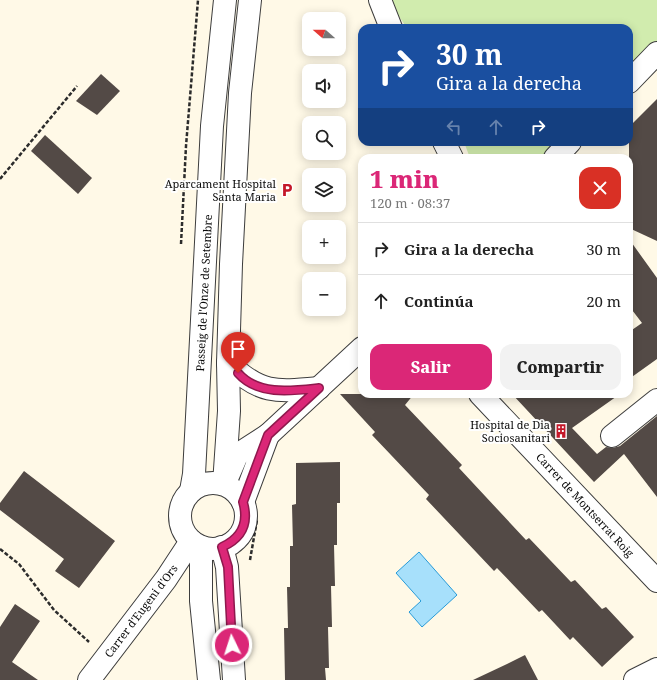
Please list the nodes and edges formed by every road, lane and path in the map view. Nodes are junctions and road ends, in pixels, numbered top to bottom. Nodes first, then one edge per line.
1 (225, 0) edge
2 (250, 0) edge
3 (380, 0) edge
4 (389, 24) edge
5 (657, 53) edge
6 (633, 78) edge
7 (77, 86) dead end
8 (566, 146) edge
9 (558, 154) edge
10 (0, 179) edge
11 (358, 352) edge
12 (228, 363) junction
13 (319, 388) junction
14 (484, 398) edge
15 (657, 400) edge
16 (268, 435) junction
17 (612, 436) dead end
18 (224, 484) junction
19 (191, 491) junction
20 (250, 509) junction
21 (196, 544) junction
22 (222, 547) junction
23 (0, 549) edge
24 (249, 562) dead end
25 (657, 581) edge
26 (106, 657) junction
27 (657, 669) edge
28 (89, 680) edge
29 (209, 680) edge
30 (234, 680) edge
31 (635, 680) edge

1 - 19 street, Passeig de l'Onze de Setembre
2 - 12 street
3 - 4 street
5 - 6 street
7 - 10 path
8 - 9 street
11 - 13 street
12 - 13 street
12 - 18 street
13 - 16 street
14 - 25 street, Carrer de Montserrat Roig
15 - 17 street
16 - 18 street
16 - 20 street
18 - 19 street
18 - 20 street
19 - 21 street
20 - 22 street
20 - 24 path
21 - 22 street
21 - 26 street, Carrer d'Eugeni d'Ors
21 - 29 street
22 - 30 street
23 - 26 path
26 - 28 street, Carrer d'Eugeni d'Ors
27 - 31 street

